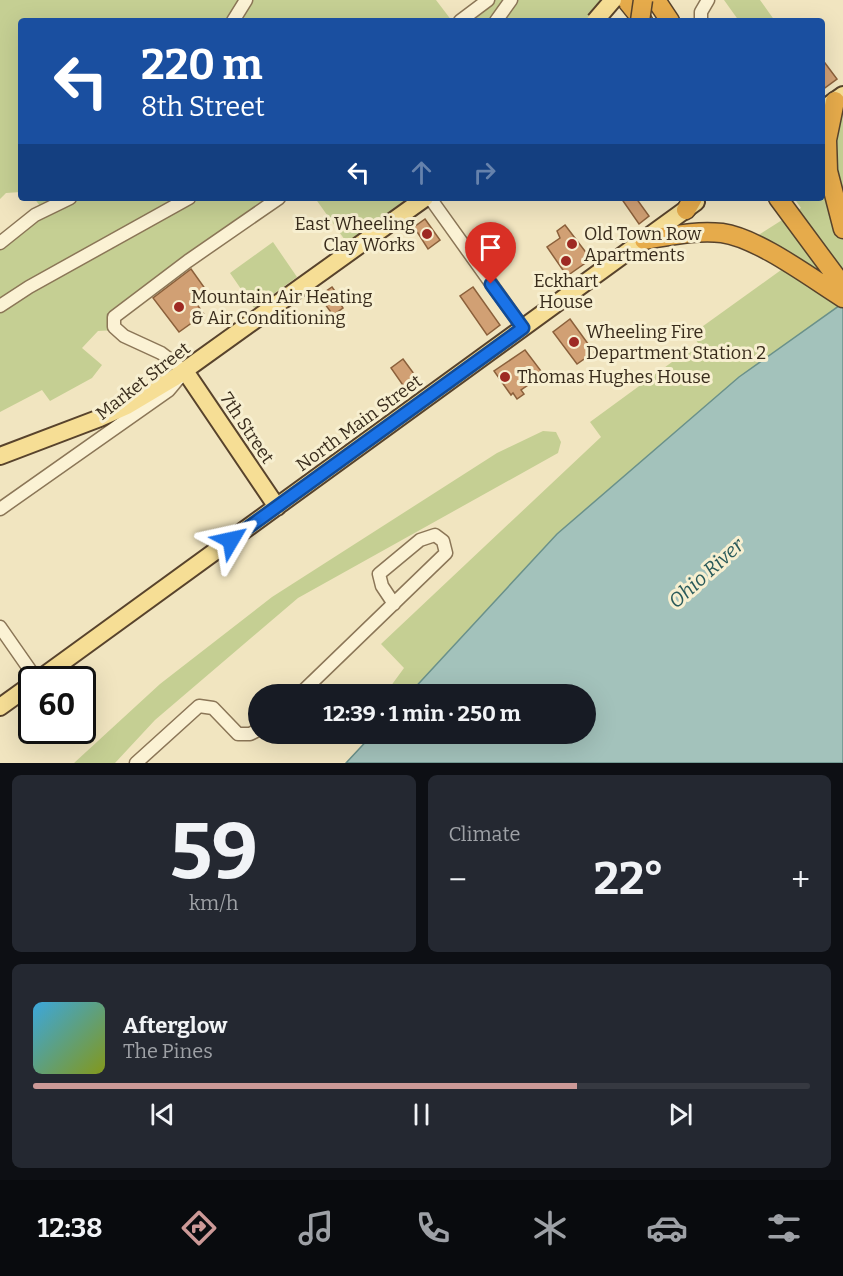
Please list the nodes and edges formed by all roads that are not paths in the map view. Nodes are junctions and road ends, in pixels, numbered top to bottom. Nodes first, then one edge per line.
1 (246, 0) edge
2 (488, 0) edge
3 (511, 0) edge
4 (603, 0) edge
5 (613, 0) edge
6 (626, 0) edge
7 (643, 0) edge
8 (656, 0) edge
9 (708, 0) edge
10 (235, 18) edge
11 (464, 18) edge
12 (498, 18) edge
13 (598, 18) edge
14 (609, 18) edge
15 (639, 18) edge
16 (641, 18) edge
17 (668, 18) edge
18 (701, 18) edge
19 (833, 102) edge
20 (64, 201) edge
21 (184, 201) edge
22 (275, 201) edge
23 (424, 201) edge
24 (430, 201) edge
25 (770, 201) edge
26 (780, 201) edge
27 (796, 201) edge
28 (690, 204) edge
29 (842, 224) edge
30 (644, 240) junction
31 (0, 243) edge
32 (825, 261) junction
33 (843, 266) edge
34 (843, 286) edge
35 (843, 298) edge
36 (0, 306) edge
37 (523, 328) junction
38 (185, 371) junction
39 (0, 456) edge
40 (278, 507) junction
41 (0, 509) edge
42 (394, 603) junction
43 (0, 627) edge
44 (28, 666) edge
45 (57, 666) edge
46 (310, 684) edge
47 (18, 694) edge
48 (0, 707) edge
49 (248, 734) edge
50 (136, 763) edge

1 - 10 street
2 - 11 street
3 - 12 street
4 - 14 highway
5 - 13 main road, bridge
6 - 15 highway
7 - 16 highway, bridge
8 - 17 highway
9 - 18 street
19 - 29 highway
20 - 31 street
21 - 36 street
22 - 38 street
23 - 38 main road, Market Street
24 - 37 street
25 - 32 highway
26 - 32 highway
27 - 33 highway
28 - 30 main road, North Main Street
30 - 35 highway
30 - 37 main road, North Main Street
32 - 34 highway
37 - 40 main road, North Main Street
38 - 39 main road
38 - 40 main road, 7th Street
38 - 41 street, Market Street
40 - 45 main road, North Main Street
42 - 42 street
42 - 46 street
43 - 44 street
47 - 48 main road
49 - 50 street

